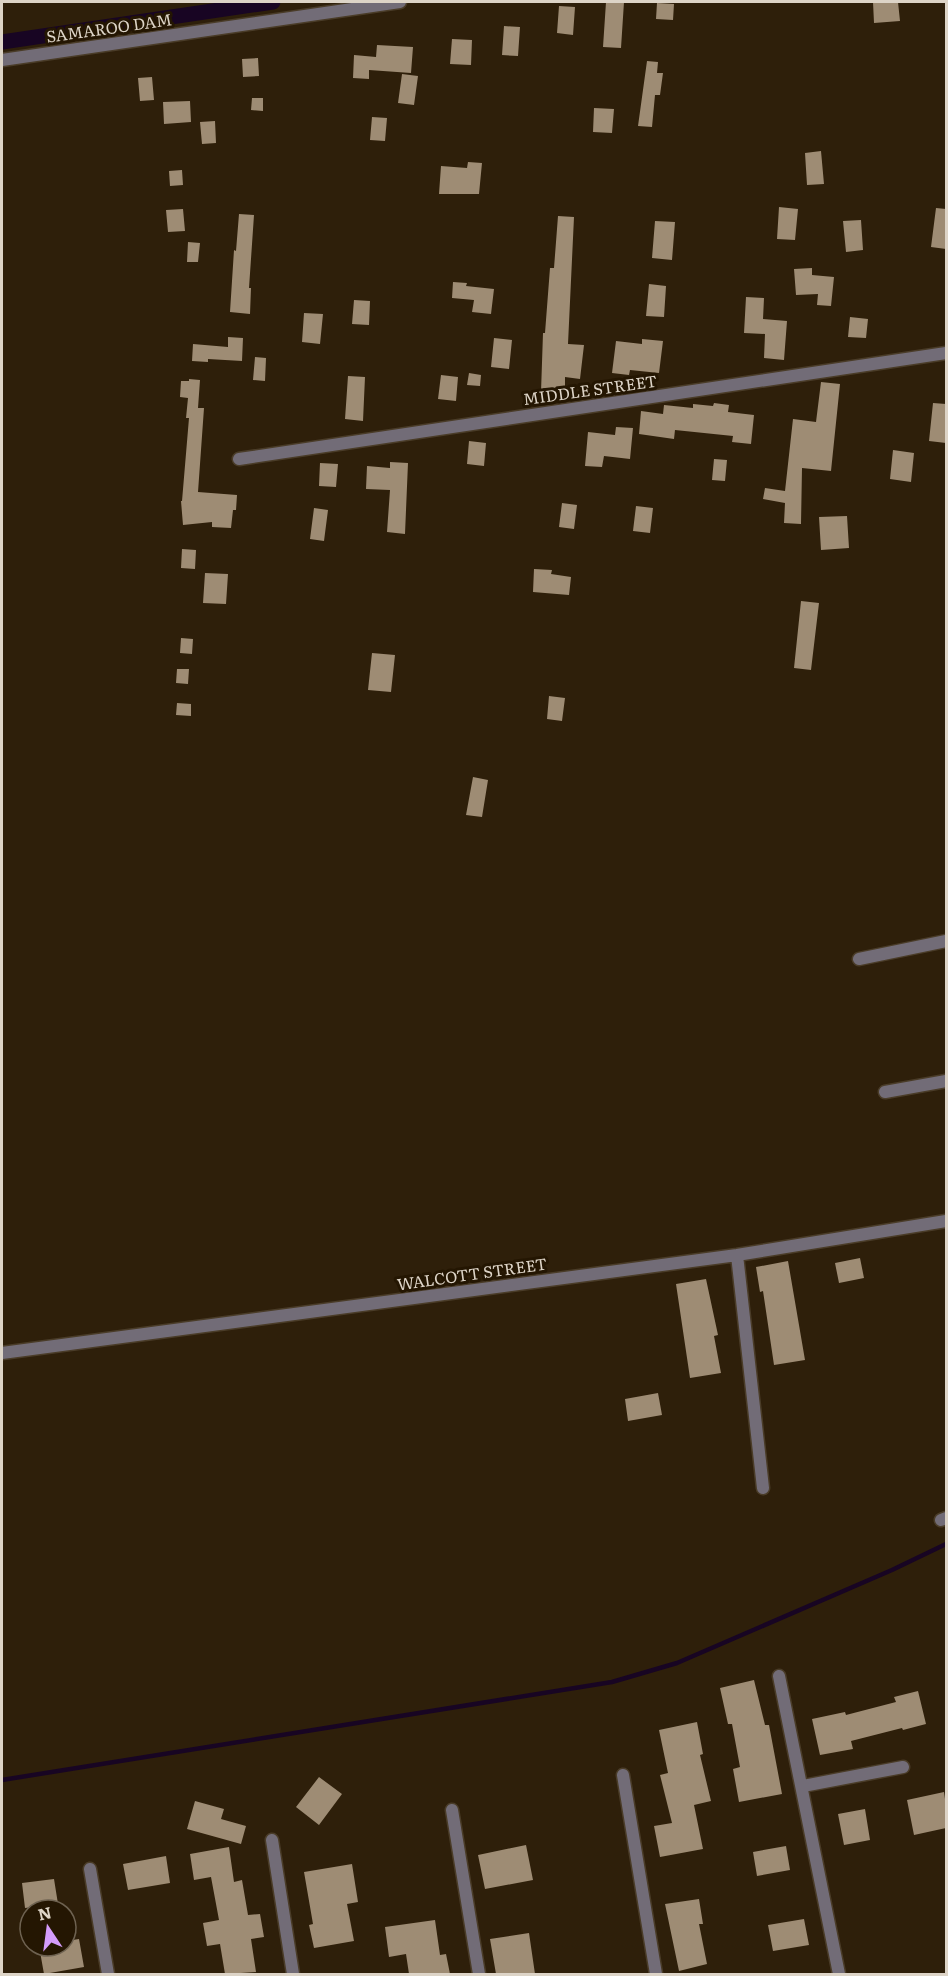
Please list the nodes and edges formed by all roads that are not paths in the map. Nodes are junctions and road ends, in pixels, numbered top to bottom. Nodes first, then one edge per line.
1 (400, 2) edge
2 (2, 60) edge
3 (946, 353) edge
4 (239, 459) dead end
5 (946, 941) edge
6 (859, 958) dead end
7 (946, 1081) edge
8 (885, 1092) dead end
9 (946, 1221) edge
10 (737, 1256) junction
11 (2, 1353) edge
12 (762, 1488) dead end
13 (779, 1676) dead end
14 (903, 1767) dead end
15 (624, 1775) dead end
16 (803, 1786) junction
17 (453, 1810) dead end
18 (272, 1840) dead end
19 (90, 1869) dead end
20 (108, 1974) edge
21 (293, 1974) edge
22 (479, 1974) edge
23 (656, 1974) edge
24 (839, 1974) edge

1 - 2 street, SAMAROO DAM
3 - 4 street, MIDDLE STREET
5 - 6 street
7 - 8 street
9 - 10 street, WALCOTT STREET
10 - 11 street, WALCOTT STREET
10 - 12 street
13 - 16 street
14 - 16 street
15 - 23 street
16 - 24 street
17 - 22 street
18 - 21 street
19 - 20 street

